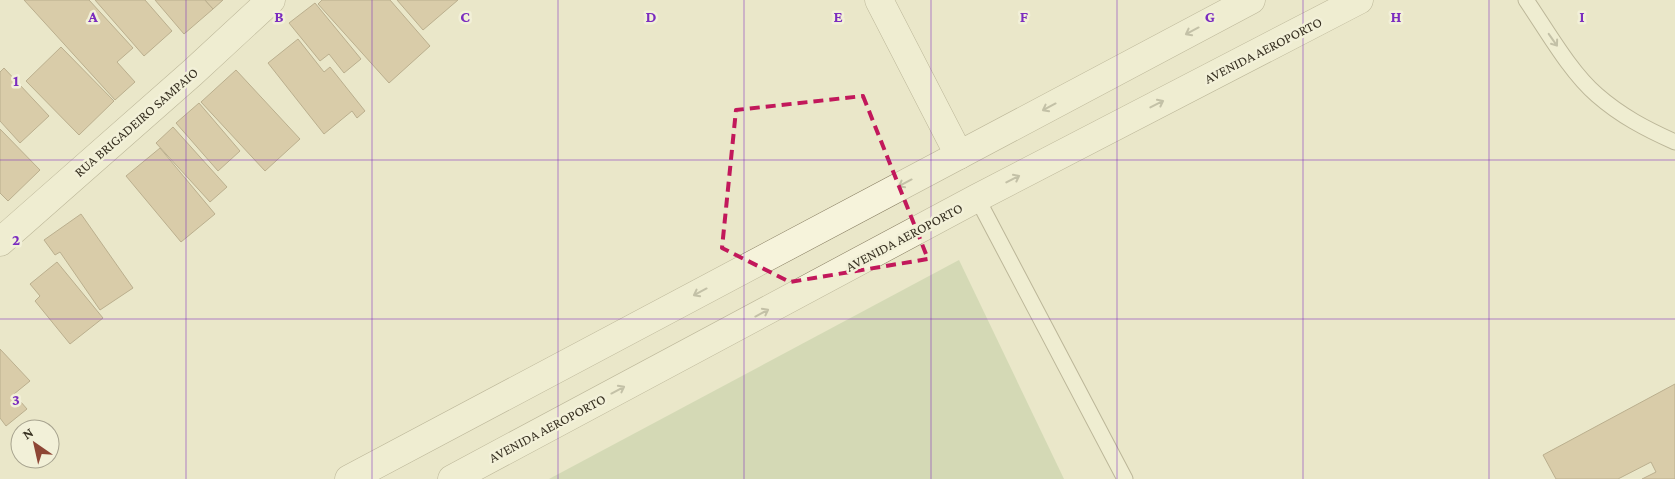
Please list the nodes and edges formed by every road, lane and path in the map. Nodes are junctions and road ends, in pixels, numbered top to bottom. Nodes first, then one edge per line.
1 (272, 0) edge
2 (879, 0) edge
3 (1251, 0) edge
4 (1359, 0) edge
5 (1526, 0) edge
6 (1675, 142) edge
7 (959, 155) junction
8 (977, 198) junction
9 (0, 242) edge
10 (349, 479) edge
11 (452, 479) edge
12 (1126, 479) edge

1 - 9 street, RUA BRIGADEIRO SAMPAIO
2 - 7 street
3 -> 7 street
8 -> 4 street, AVENIDA AEROPORTO
5 -> 6 lane
7 -> 10 street
11 -> 8 street, AVENIDA AEROPORTO
8 - 12 lane

